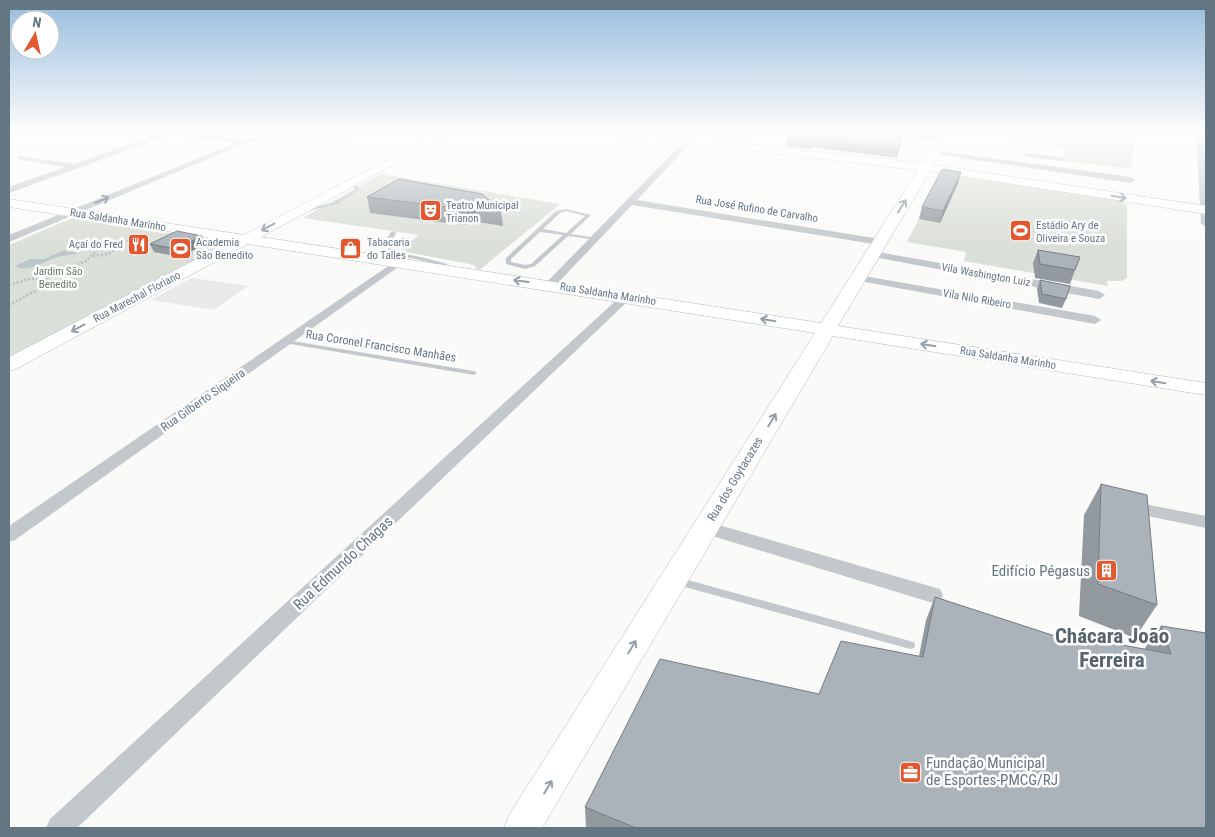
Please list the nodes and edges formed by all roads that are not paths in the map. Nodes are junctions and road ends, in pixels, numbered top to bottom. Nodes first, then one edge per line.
1 (62, 170) edge
2 (176, 170) edge
3 (376, 170) edge
4 (660, 170) edge
5 (925, 170) edge
6 (1037, 170) edge
7 (1072, 170) edge
8 (1202, 170) edge
9 (1130, 180) dead end
10 (9, 190) edge
11 (630, 202) junction
12 (9, 203) edge
13 (1206, 210) edge
14 (73, 213) junction
15 (1206, 224) edge
16 (539, 230) junction
17 (393, 233) dead end
18 (567, 234) junction
19 (9, 239) edge
20 (595, 239) junction
21 (242, 240) junction
22 (876, 248) junction
23 (396, 259) junction
24 (858, 278) junction
25 (550, 285) junction
26 (1099, 295) dead end
27 (626, 297) junction
28 (1095, 320) dead end
29 (827, 329) junction
30 (286, 342) junction
31 (9, 365) edge
32 (474, 373) dead end
33 (1206, 389) edge
34 (1112, 504) edge
35 (1206, 522) edge
36 (706, 528) junction
37 (9, 535) edge
38 (672, 580) junction
39 (933, 595) dead end
40 (910, 645) dead end
41 (59, 828) edge
42 (525, 828) edge

1 - 10 street
14 -> 2 street
3 -> 21 main road, Rua Marechal Floriano
4 - 11 street
22 -> 5 main road, Rua dos Goytacazes
6 -> 13 main road
7 - 9 street
8 - 13 street
11 - 20 street
11 - 22 street, Rua José Rufino de Carvalho
12 - 14 main road, Rua Saldanha Marinho
13 - 15 street
14 - 19 street
14 - 21 main road, Rua Saldanha Marinho
16 - 18 lane
16 - 18 lane
16 - 18 lane
17 - 23 lane
18 - 20 lane
20 - 25 street
21 - 23 main road, Rua Saldanha Marinho
21 -> 31 main road, Rua Marechal Floriano
22 - 24 main road, Rua dos Goytacazes
22 - 26 street, Vila Washington Luiz
25 -> 23 main road, Rua Saldanha Marinho
23 - 30 street, Rua Gilberto Siqueira
24 - 28 street, Vila Nilo Ribeiro
24 - 29 main road, Rua dos Goytacazes
25 - 27 main road, Rua Saldanha Marinho
29 -> 27 main road, Rua Saldanha Marinho
27 - 41 street, Rua Edmundo Chagas
33 -> 29 main road, Rua Saldanha Marinho
36 -> 29 main road, Rua dos Goytacazes
30 - 32 lane, Rua Coronel Francisco Manhães
30 - 37 street, Rua Gilberto Siqueira
34 - 35 street
36 - 38 main road, Rua dos Goytacazes
36 - 39 street
38 - 40 lane
42 -> 38 main road, Rua dos Goytacazes

